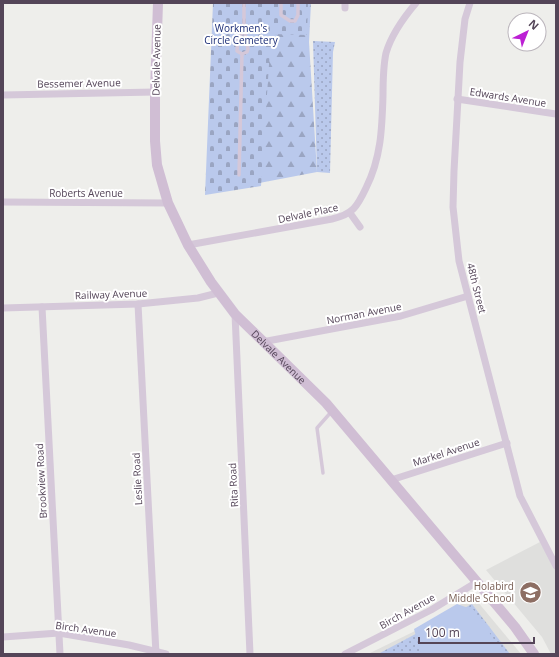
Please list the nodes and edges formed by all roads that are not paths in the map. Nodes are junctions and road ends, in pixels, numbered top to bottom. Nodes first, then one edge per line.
1 (158, 3) edge
2 (244, 3) edge
3 (281, 3) edge
4 (298, 3) edge
5 (416, 3) edge
6 (467, 4) edge
7 (244, 29) junction
8 (242, 54) junction
9 (155, 92) junction
10 (3, 95) edge
11 (457, 99) junction
12 (556, 114) edge
13 (238, 175) dead end
14 (3, 202) edge
15 (168, 203) junction
16 (350, 213) junction
17 (360, 227) dead end
18 (188, 245) junction
19 (218, 293) junction
20 (468, 296) junction
21 (138, 304) junction
22 (42, 307) junction
23 (3, 308) edge
24 (235, 314) junction
25 (262, 342) junction
26 (332, 410) junction
27 (507, 443) junction
28 (322, 473) dead end
29 (391, 480) junction
30 (556, 566) edge
31 (477, 582) junction
32 (59, 634) junction
33 (3, 637) edge
34 (155, 653) edge
35 (60, 654) edge
36 (166, 654) edge
37 (250, 654) edge
38 (345, 654) edge
39 (534, 654) edge

1 - 9 street, Delvale Avenue
2 - 7 lane
3 - 4 lane
5 - 16 street, Delvale Place
6 - 11 street, 48th Street
7 - 8 lane
7 - 8 lane
8 - 13 lane
9 - 10 street, Bessemer Avenue
9 - 15 street, Delvale Avenue
11 - 12 street, Edwards Avenue
11 - 20 street, 48th Street
14 - 15 street, Roberts Avenue
15 - 18 street, Delvale Avenue
16 - 17 street
16 - 18 street, Delvale Place
18 - 19 street, Delvale Avenue
19 - 21 street, Railway Avenue
19 - 24 street, Delvale Avenue
20 - 25 street, Norman Avenue
20 - 27 street, 48th Street
21 - 22 street, Railway Avenue
21 - 34 street, Leslie Road
22 - 23 street, Railway Avenue
22 - 32 street, Brookview Road
24 - 25 street, Delvale Avenue
24 - 37 street, Rita Road
25 - 26 street, Delvale Avenue
26 - 28 lane
26 - 29 street, Delvale Avenue
27 - 29 street, Markel Avenue
27 - 30 street, 48th Street
29 - 31 street, Delvale Avenue
31 - 38 street, Birch Avenue
31 - 39 street, Delvale Avenue
32 - 33 street, Birch Avenue
32 - 34 street, Birch Avenue
32 - 35 street, Brookview Road
34 - 36 street, Birch Avenue

